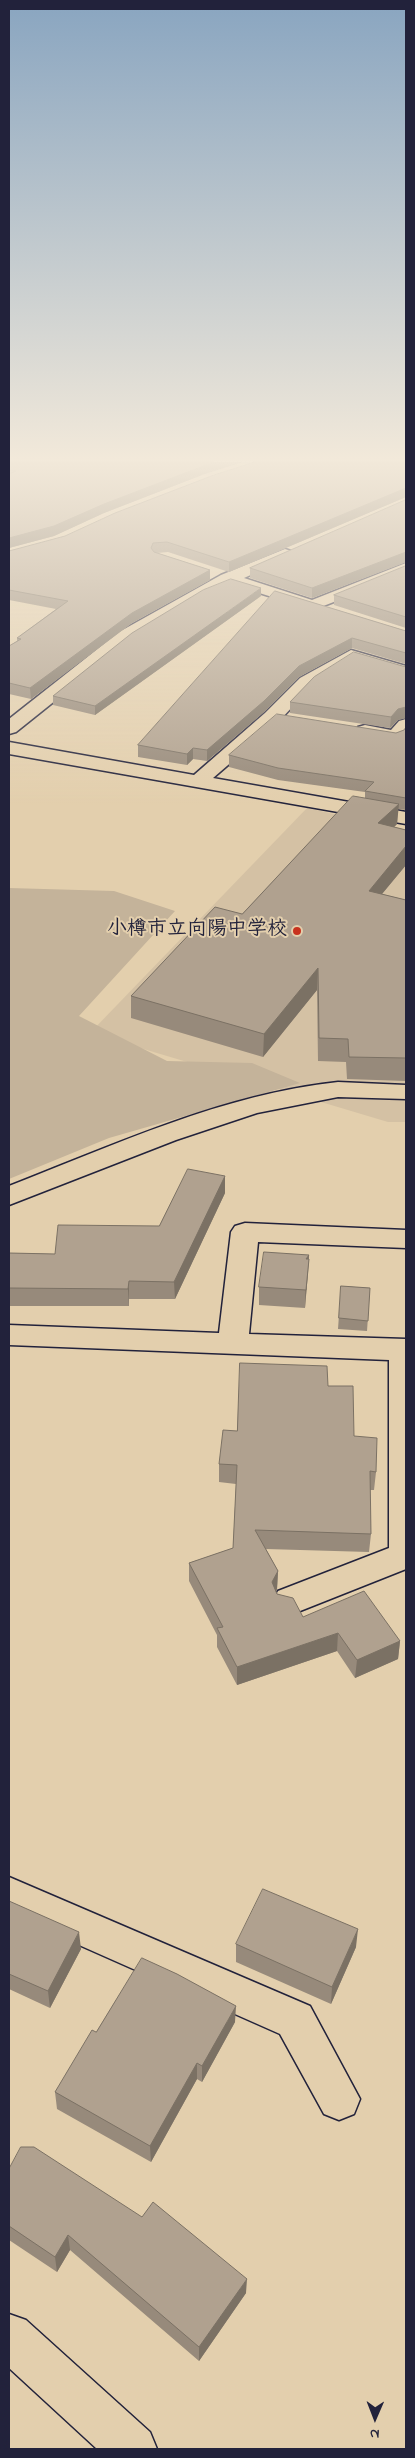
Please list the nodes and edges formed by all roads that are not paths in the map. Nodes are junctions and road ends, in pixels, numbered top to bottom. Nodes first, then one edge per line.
1 (225, 577) edge
2 (232, 577) edge
3 (384, 577) edge
4 (229, 578) junction
5 (313, 605) junction
6 (341, 614) edge
7 (406, 672) edge
8 (272, 717) junction
9 (291, 720) edge
10 (406, 726) edge
11 (9, 728) edge
12 (348, 729) edge
13 (9, 748) edge
14 (198, 781) junction
15 (406, 818) edge
16 (406, 1092) edge
17 (9, 1196) edge
18 (406, 1239) edge
19 (9, 1335) edge
20 (233, 1344) junction
21 (405, 1350) edge
22 (290, 1601) edge
23 (9, 1895) edge
24 (339, 2099) dead end
25 (9, 2337) edge
26 (133, 2449) edge

1 - 4 street
2 - 4 street
3 - 5 street
4 - 5 street
4 - 11 street
5 - 6 street
7 - 8 street
8 - 9 street
8 - 14 street
10 - 12 street
13 - 14 street
14 - 15 street
16 - 17 street
18 - 20 street
19 - 20 street
20 - 21 street
21 - 22 street
23 - 24 street
25 - 26 street

